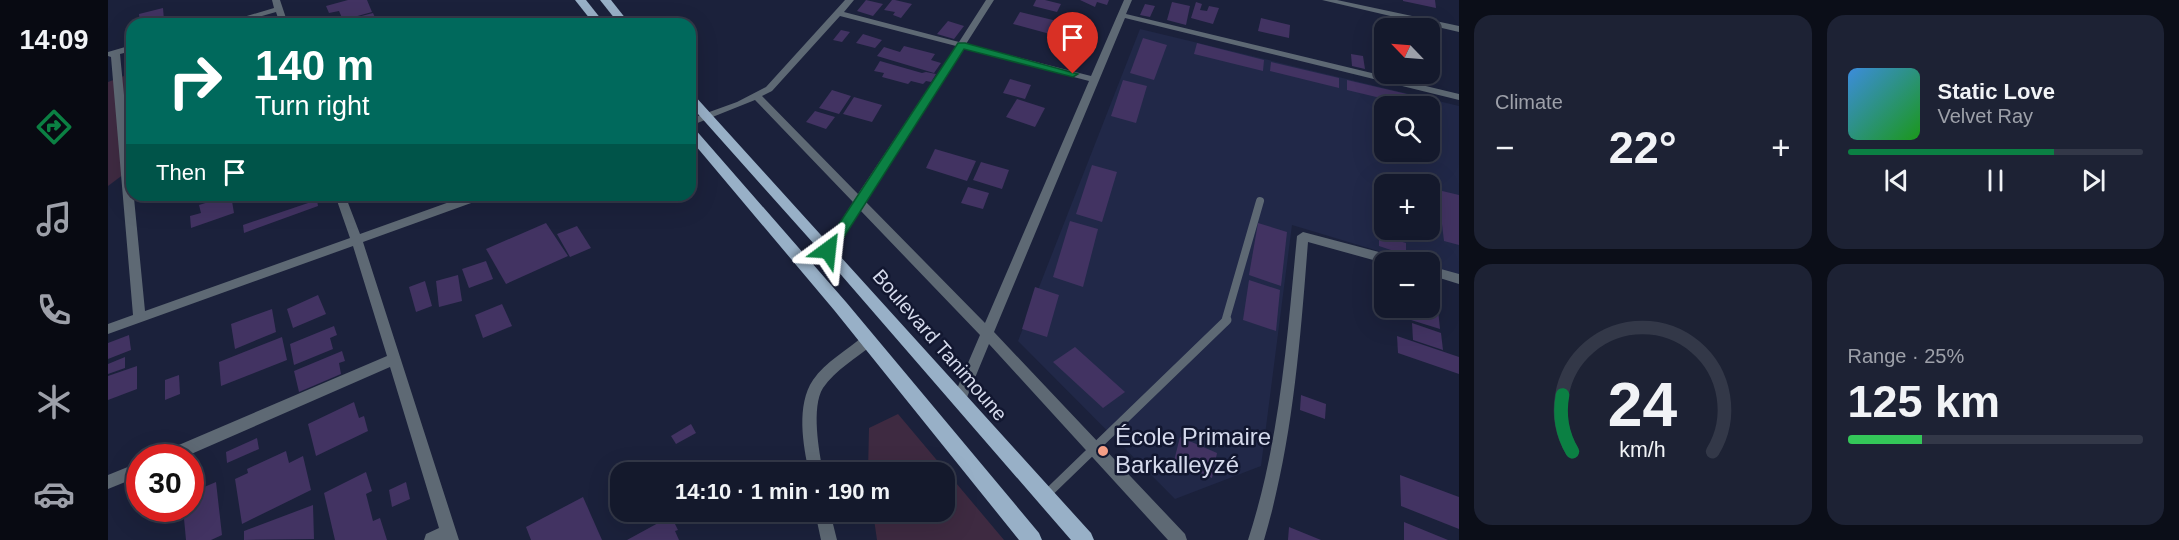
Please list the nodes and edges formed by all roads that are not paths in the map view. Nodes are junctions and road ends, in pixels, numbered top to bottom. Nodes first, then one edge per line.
1 (580, 0) edge
2 (605, 0) edge
3 (850, 0) edge
4 (990, 0) edge
5 (1128, 0) edge
6 (1326, 0) edge
7 (278, 5) edge
8 (838, 13) junction
9 (1121, 15) junction
10 (241, 18) edge
11 (595, 18) edge
12 (620, 18) edge
13 (1459, 29) edge
14 (961, 45) junction
15 (112, 53) edge
16 (1095, 80) junction
17 (757, 97) junction
18 (1459, 97) edge
19 (696, 105) edge
20 (707, 117) junction
21 (696, 121) edge
22 (696, 138) edge
23 (126, 190) edge
24 (127, 201) edge
25 (342, 201) edge
26 (464, 201) edge
27 (1260, 201) dead end
28 (858, 202) junction
29 (356, 238) junction
30 (828, 250) junction
31 (1374, 255) edge
32 (1440, 274) edge
33 (1459, 279) edge
34 (139, 317) junction
35 (108, 329) edge
36 (986, 332) junction
37 (868, 340) junction
38 (394, 359) junction
39 (960, 398) junction
40 (197, 444) edge
41 (1094, 448) junction
42 (815, 462) edge
43 (126, 474) edge
44 (108, 482) edge
45 (1045, 496) junction
46 (825, 522) edge
47 (450, 536) edge
48 (432, 540) edge
49 (829, 540) edge
50 (1032, 540) edge
51 (1084, 540) edge
52 (1179, 540) edge
53 (1256, 540) edge

1 - 11 main road
2 - 12 main road
3 - 8 street
4 - 14 street
5 - 9 street
6 - 13 street
7 - 10 street
8 - 14 street
8 - 17 street
9 - 16 street
9 - 18 street
14 - 16 street
14 - 28 street
15 - 23 street
16 - 36 street
17 - 20 street
17 - 28 street
19 - 20 main road, Boulevard Tanimoune
20 - 21 street
20 - 30 main road, Boulevard Tanimoune
22 - 37 main road
24 - 34 street
25 - 29 street
26 - 29 street
27 - 41 lane
28 - 30 street
28 - 36 street
29 - 34 street
29 - 38 street
30 - 39 main road, Boulevard Tanimoune
31 - 53 street
32 - 33 street
34 - 35 street
36 - 39 street
36 - 41 street
37 - 42 street
37 - 50 main road
38 - 40 street
38 - 47 street
39 - 45 main road, Boulevard Tanimoune
41 - 45 lane
41 - 52 street
43 - 44 street
45 - 51 main road, Boulevard Tanimoune
46 - 49 street
47 - 48 street

